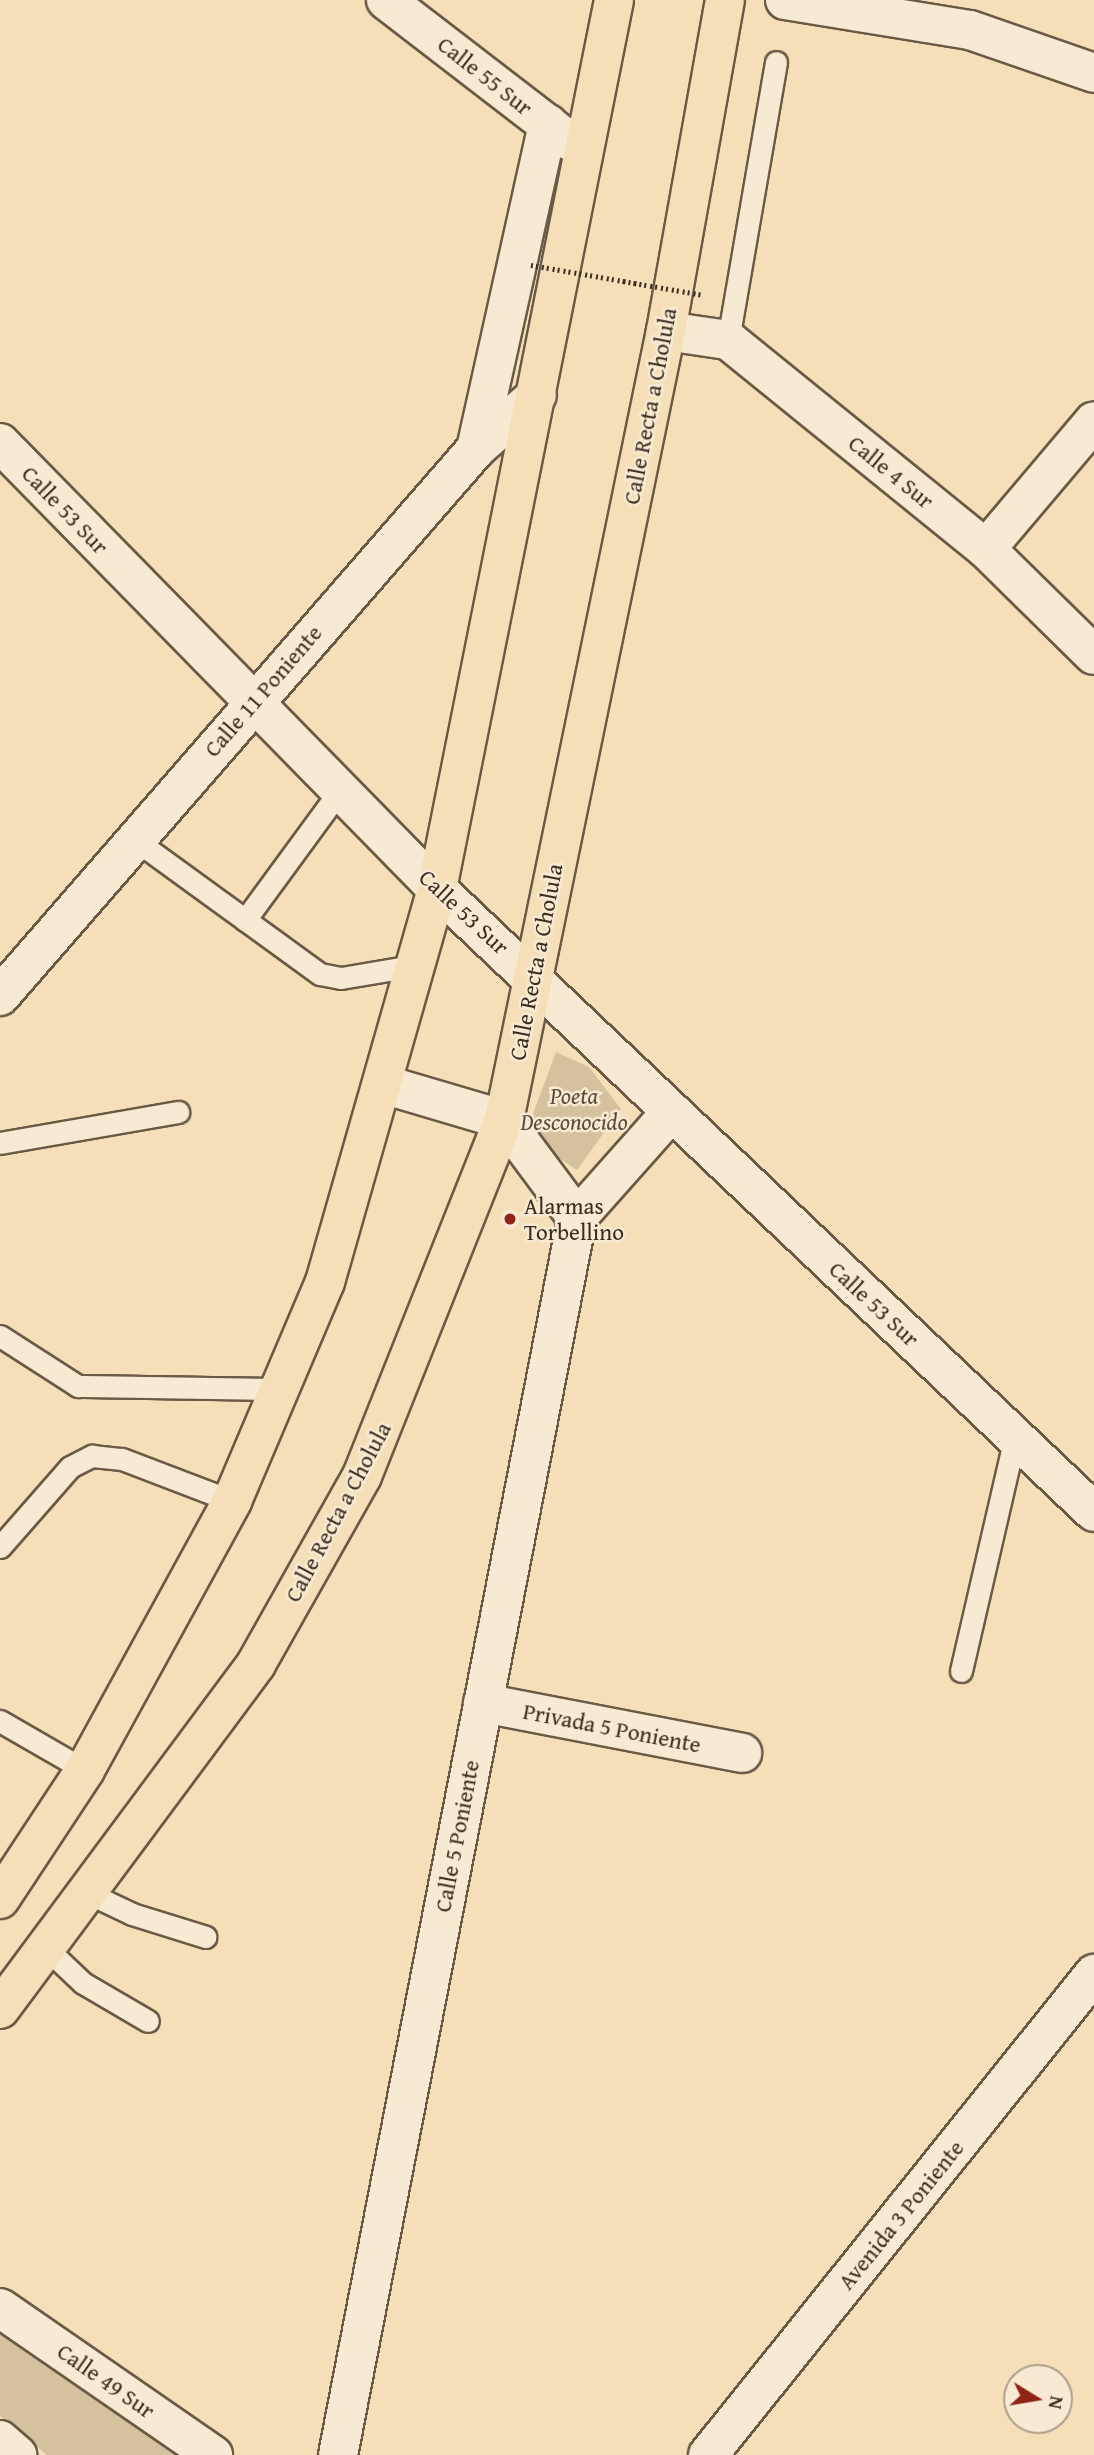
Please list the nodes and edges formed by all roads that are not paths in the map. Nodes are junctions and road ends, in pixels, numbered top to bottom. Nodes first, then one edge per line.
1 (386, 0) edge
2 (614, 0) edge
3 (725, 0) edge
4 (792, 1) edge
5 (776, 62) dead end
6 (1094, 73) edge
7 (548, 124) junction
8 (584, 152) junction
9 (666, 331) junction
10 (728, 340) junction
11 (537, 395) junction
12 (1094, 421) edge
13 (0, 443) edge
14 (476, 449) junction
15 (986, 549) junction
16 (1094, 655) edge
17 (252, 703) junction
18 (340, 790) junction
19 (134, 839) junction
20 (437, 889) junction
21 (244, 919) junction
22 (419, 965) junction
23 (532, 976) junction
24 (0, 996) edge
25 (386, 1085) junction
26 (178, 1112) dead end
27 (671, 1112) junction
28 (504, 1120) junction
29 (0, 1143) edge
30 (577, 1218) junction
31 (0, 1336) edge
32 (280, 1389) junction
33 (1015, 1438) junction
34 (233, 1501) junction
35 (1094, 1512) edge
36 (0, 1547) edge
37 (961, 1671) dead end
38 (483, 1703) junction
39 (0, 1721) edge
40 (742, 1754) dead end
41 (85, 1770) junction
42 (88, 1893) junction
43 (0, 1899) edge
44 (206, 1937) dead end
45 (46, 1948) junction
46 (1094, 1974) edge
47 (0, 2009) edge
48 (148, 2021) dead end
49 (0, 2308) edge
50 (0, 2441) edge
51 (17, 2455) edge
52 (213, 2455) edge
53 (338, 2455) edge
54 (708, 2455) edge

1 - 7 street, Calle 55 Sur
2 - 8 main road
3 - 9 main road, Calle Recta a Cholula
4 - 6 street
5 - 10 lane
7 - 8 street, Calle 55 Sur
7 - 14 street
8 - 11 main road
9 - 10 street
9 - 23 main road, Calle Recta a Cholula
10 - 15 street, Calle 4 Sur
11 - 14 street, Calle 11 Poniente
11 - 20 main road
12 - 15 street
13 - 17 street, Calle 53 Sur
14 - 17 street, Calle 11 Poniente
15 - 16 street, Calle 4 Sur
17 - 18 street, Calle 53 Sur
17 - 19 street, Calle 11 Poniente
18 - 20 street, Calle 53 Sur
18 - 21 lane
19 - 21 lane
19 - 24 street, Calle 11 Poniente
20 - 22 main road
20 - 23 street, Calle 53 Sur
21 - 22 lane
22 - 25 main road
23 - 27 street, Calle 53 Sur
23 - 28 main road, Calle Recta a Cholula
25 - 28 street
25 - 32 main road
26 - 29 lane
27 - 30 street
27 - 33 street, Calle 53 Sur
28 - 30 street
28 - 42 main road, Calle Recta a Cholula
30 - 38 street, Calle 5 Poniente
31 - 32 lane
32 - 34 main road
33 - 35 street, Calle 53 Sur
33 - 37 lane
34 - 36 lane
34 - 41 main road
38 - 40 street, Privada 5 Poniente
38 - 53 street, Calle 5 Poniente
39 - 41 lane
41 - 43 main road
42 - 44 lane
42 - 45 main road, Calle Recta a Cholula
45 - 47 main road, Calle Recta a Cholula
45 - 48 lane
46 - 54 street, Avenida 3 Poniente
49 - 52 street, Calle 49 Sur
50 - 51 street

